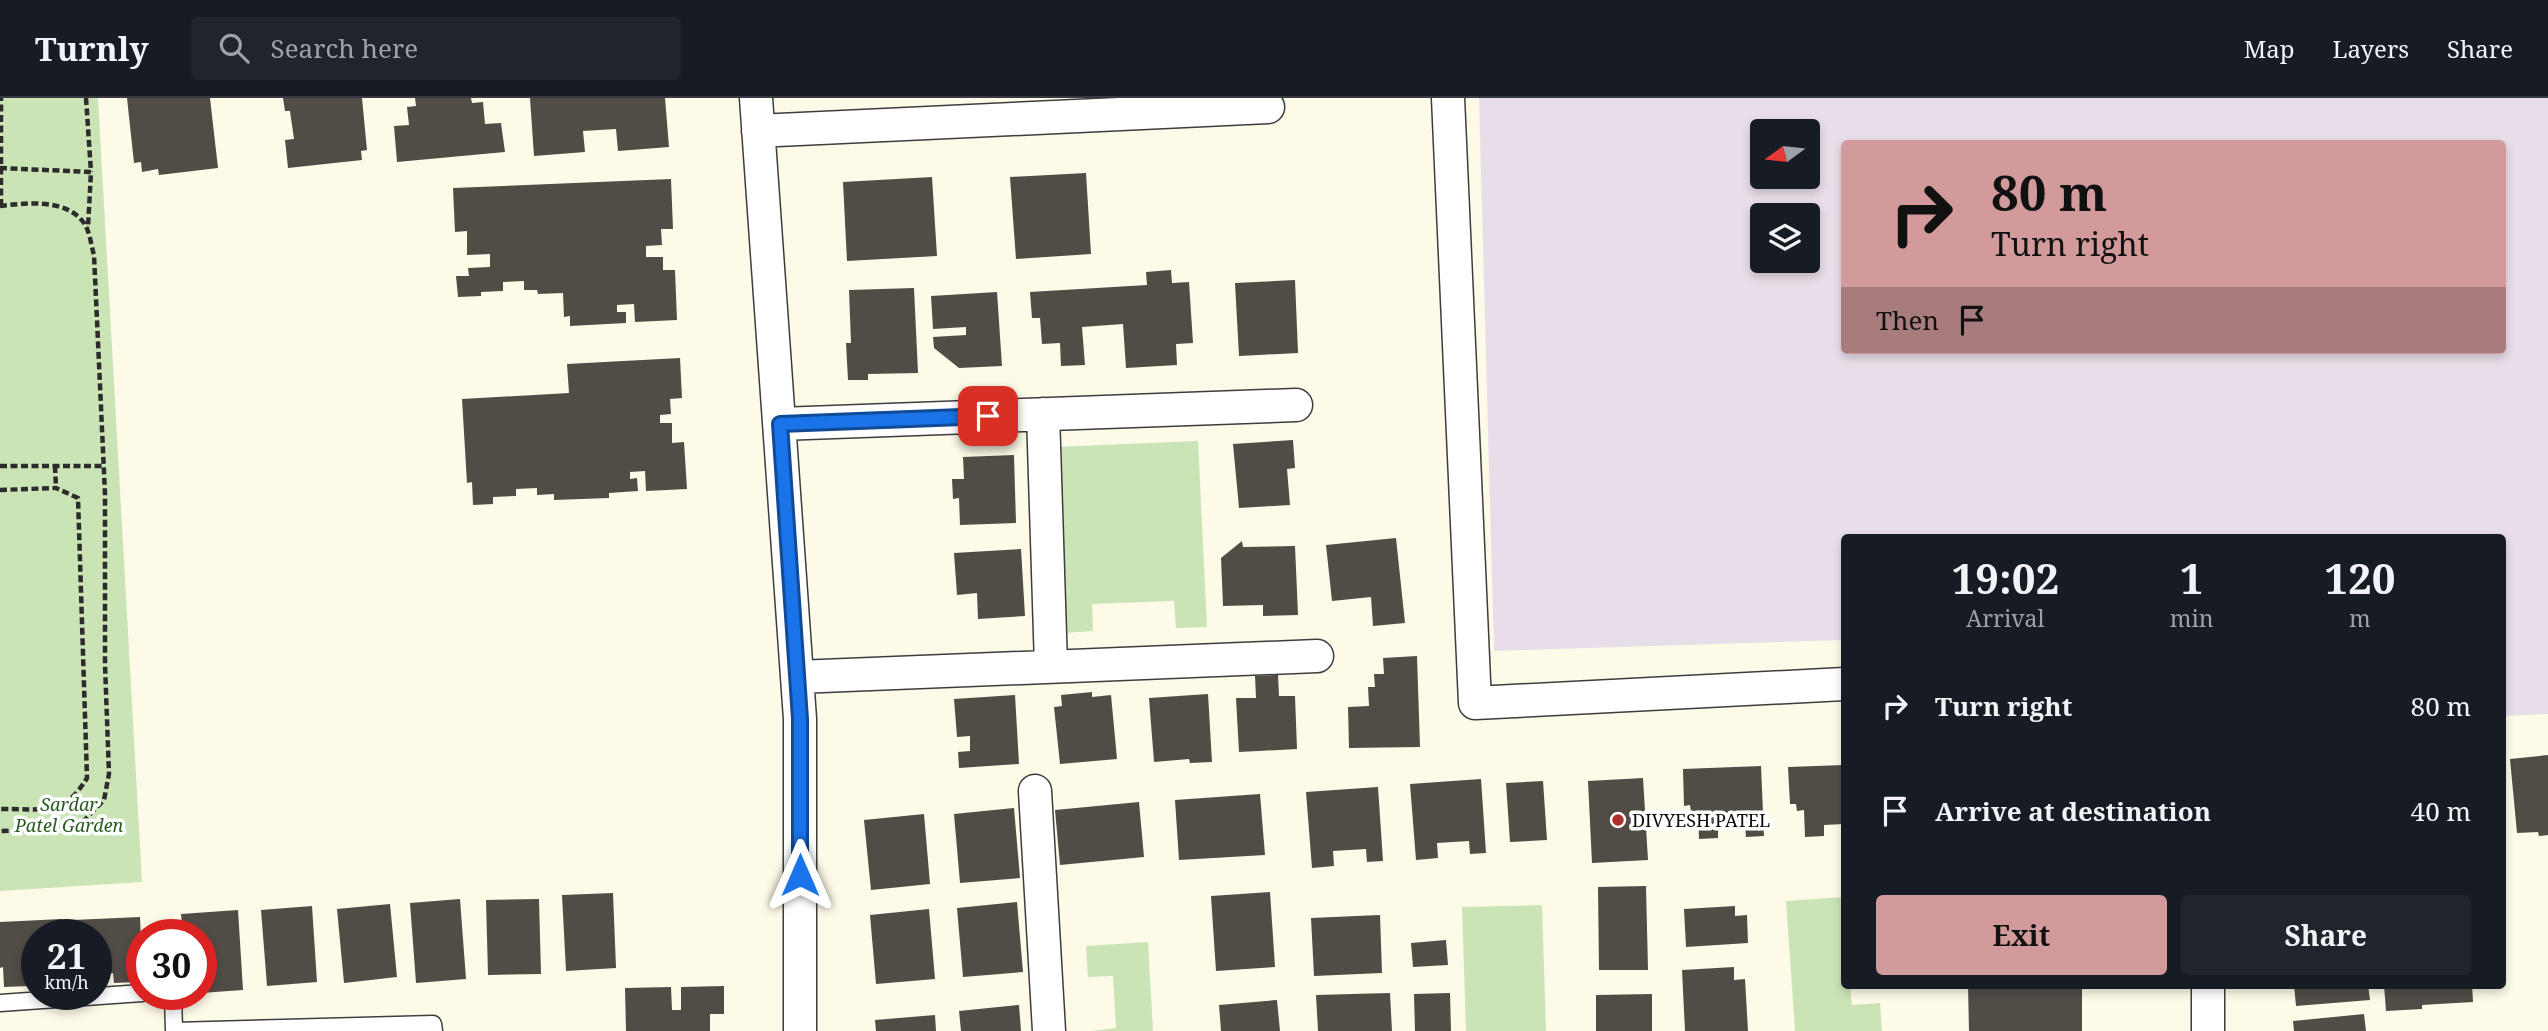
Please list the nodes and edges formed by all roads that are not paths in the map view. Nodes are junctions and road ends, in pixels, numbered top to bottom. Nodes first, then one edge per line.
1 (756, 98) edge
2 (1448, 98) edge
3 (1268, 107) dead end
4 (758, 131) junction
5 (1296, 405) dead end
6 (1043, 414) junction
7 (780, 424) junction
8 (1317, 656) dead end
9 (1051, 666) junction
10 (797, 677) junction
11 (1841, 684) edge
12 (1035, 791) dead end
13 (2208, 989) edge
14 (126, 994) edge
15 (0, 1003) edge
16 (173, 1010) edge
17 (433, 1031) edge
18 (800, 1031) edge
19 (1049, 1031) edge
20 (2208, 1031) edge

1 - 4 street
2 - 11 street
3 - 4 street
4 - 7 street
5 - 6 street
6 - 7 street
6 - 9 street
7 - 10 street
8 - 9 street
9 - 10 street
10 - 18 street
12 - 19 street
13 - 20 street
14 - 15 lane
16 - 17 lane

